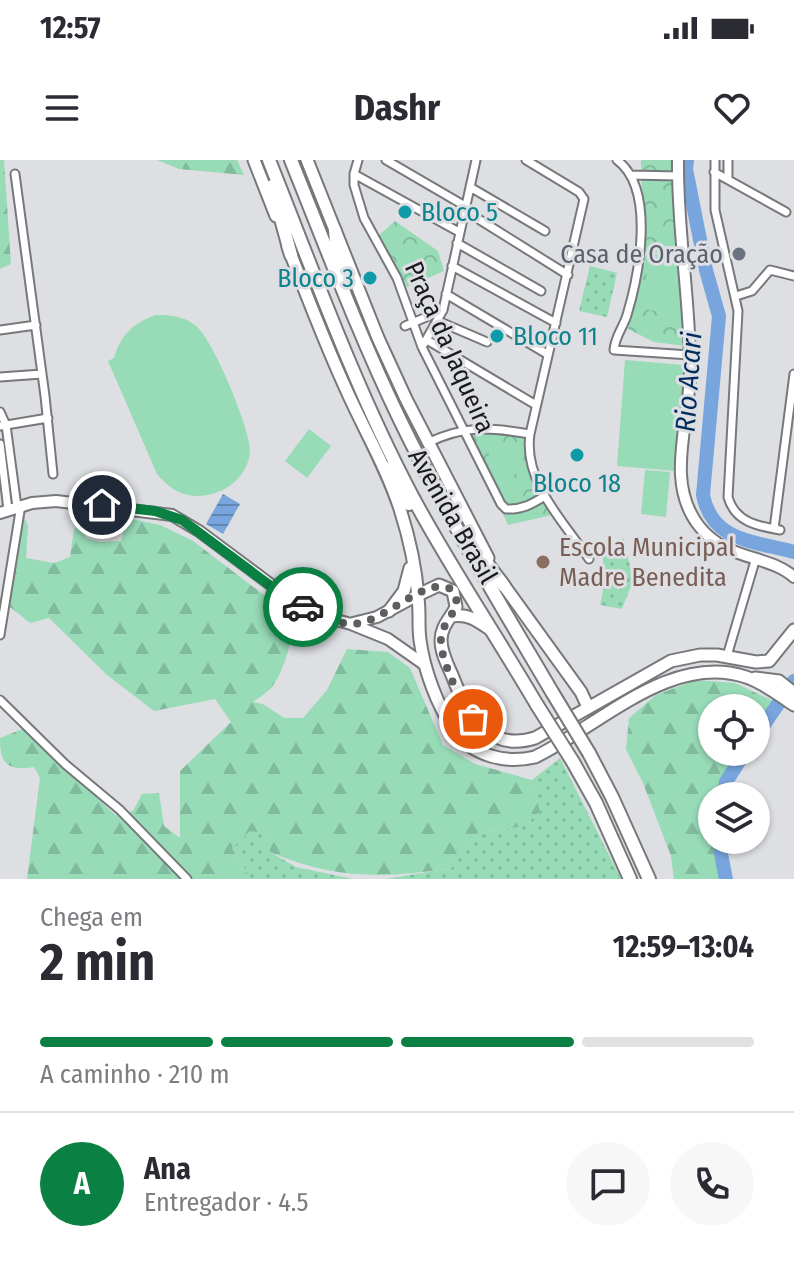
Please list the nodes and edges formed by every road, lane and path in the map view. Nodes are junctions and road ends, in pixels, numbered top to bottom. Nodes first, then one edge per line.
1 (254, 160) edge
2 (266, 160) edge
3 (291, 160) edge
4 (307, 160) edge
5 (358, 160) edge
6 (386, 160) edge
7 (476, 160) edge
8 (526, 160) edge
9 (617, 160) edge
10 (678, 160) edge
11 (715, 160) edge
12 (728, 160) edge
13 (714, 172) junction
14 (15, 174) dead end
15 (354, 174) junction
16 (631, 175) junction
17 (678, 176) junction
18 (728, 178) junction
19 (470, 187) junction
20 (465, 208) junction
21 (786, 212) dead end
22 (335, 231) junction
23 (545, 231) dead end
24 (459, 232) junction
25 (457, 243) junction
26 (291, 255) junction
27 (452, 266) junction
28 (568, 275) junction
29 (794, 276) edge
30 (541, 291) dead end
31 (446, 294) junction
32 (736, 296) junction
33 (443, 310) junction
34 (438, 321) junction
35 (556, 323) junction
36 (36, 325) junction
37 (409, 325) junction
38 (0, 330) edge
39 (487, 342) dead end
40 (424, 343) junction
41 (547, 354) junction
42 (690, 355) junction
43 (42, 374) junction
44 (379, 374) junction
45 (794, 374) edge
46 (0, 377) edge
47 (536, 405) junction
48 (0, 412) edge
49 (48, 418) junction
50 (3, 425) edge
51 (464, 430) junction
52 (530, 434) junction
53 (427, 443) junction
54 (0, 444) edge
55 (384, 467) junction
56 (7, 468) junction
57 (53, 474) dead end
58 (433, 485) junction
59 (545, 496) junction
60 (11, 509) edge
61 (412, 555) junction
62 (589, 559) dead end
63 (755, 561) junction
64 (455, 567) junction
65 (794, 577) edge
66 (504, 586) junction
67 (418, 595) junction
68 (389, 611) junction
69 (452, 616) junction
70 (351, 624) junction
71 (794, 630) edge
72 (496, 634) junction
73 (0, 635) edge
74 (780, 650) junction
75 (727, 656) junction
76 (425, 665) junction
77 (575, 685) junction
78 (779, 686) junction
79 (613, 693) junction
80 (0, 700) edge
81 (794, 701) edge
82 (588, 707) junction
83 (576, 733) junction
84 (187, 879) edge
85 (630, 879) edge
86 (649, 879) edge

1 - 26 main road, Avenida Brasil
2 - 26 highway
2 - 64 highway, Avenida Brasil
3 - 44 highway, Avenida Brasil
4 - 22 main road, Avenida Brasil
5 - 15 street, Praça da Jaqueira
6 - 20 street
7 - 19 street
8 - 28 street
9 - 16 street
10 - 17 main road
11 - 13 street
12 - 18 street
13 - 18 street
13 - 32 street
14 - 36 street
15 - 24 street
15 - 37 street, Praça da Jaqueira
16 - 17 street
16 - 42 street
17 - 42 main road
18 - 21 street
19 - 20 street
19 - 23 street
20 - 24 street
20 - 28 street
22 - 44 highway
22 - 53 main road, Avenida Brasil
24 - 25 street
25 - 27 street
25 - 30 street
26 - 55 main road, Avenida Brasil
27 - 31 street
27 - 35 street
28 - 35 street
29 - 32 street
31 - 33 street
31 - 41 street
32 - 45 street
33 - 34 street
33 - 37 street
34 - 39 street
34 - 40 street
35 - 41 street
36 - 38 street
36 - 43 street
37 - 40 street, Praça da Jaqueira
40 - 47 street
40 - 51 street, Praça da Jaqueira
41 - 47 street
42 - 63 main road
43 - 46 street
43 - 49 street
44 - 58 highway, Avenida Brasil
47 - 52 street
48 - 50 street
49 - 50 street
49 - 57 street
50 - 56 street
51 - 52 street
51 - 53 street
51 - 59 street, Praça da Jaqueira
52 - 59 street
53 - 66 main road, Avenida Brasil
54 - 56 street
55 - 61 main road, Avenida Brasil
55 - 64 highway
56 - 60 street
58 - 66 highway
58 - 86 highway, Avenida Brasil, bridge
59 - 62 street
60 - 70 main road
60 - 73 street
61 - 67 main road, Avenida Brasil
61 - 68 main road
63 - 65 main road
63 - 75 street
64 - 72 highway, Avenida Brasil
66 - 77 main road, Avenida Brasil
67 - 68 main road
67 - 69 main road
67 - 76 main road, Avenida Brasil
68 - 70 main road
69 - 72 main road
69 - 82 main road
70 - 76 main road
71 - 74 main road
72 - 85 highway, Avenida Brasil, bridge
74 - 75 main road
74 - 78 main road
75 - 79 main road
76 - 83 main road, Avenida Brasil
77 - 79 main road
77 - 82 main road, Avenida Brasil
78 - 81 main road
78 - 83 main road, Avenida Brasil
79 - 82 main road
80 - 84 street
82 - 83 main road

